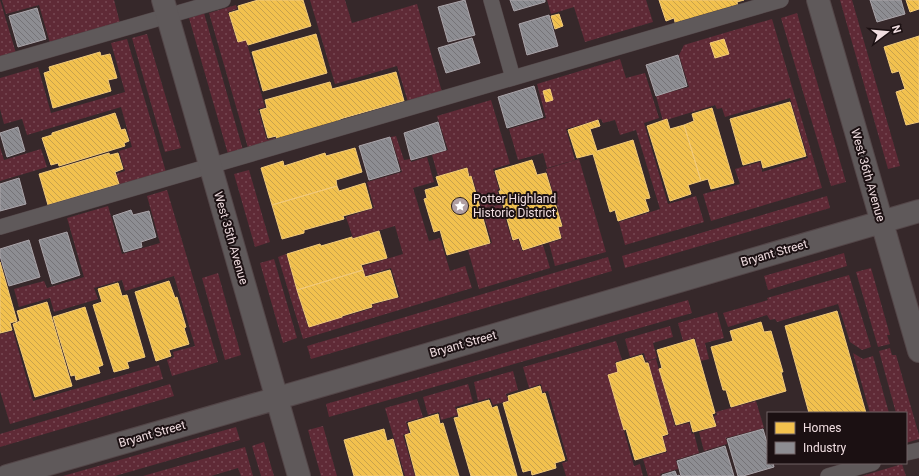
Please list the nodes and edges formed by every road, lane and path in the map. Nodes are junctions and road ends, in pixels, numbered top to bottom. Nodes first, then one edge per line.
1 (223, 0) edge
2 (491, 0) edge
3 (781, 0) edge
4 (818, 0) edge
5 (165, 8) edge
6 (0, 64) edge
7 (513, 78) junction
8 (210, 166) junction
9 (919, 211) edge
10 (882, 222) junction
11 (0, 227) edge
12 (919, 351) edge
13 (277, 398) junction
14 (919, 450) edge
15 (907, 454) edge
16 (870, 464) edge
17 (7, 476) edge
18 (299, 476) edge
19 (828, 476) edge

1 - 5 lane
2 - 7 lane
3 - 7 lane
4 - 10 street, West 36th Avenue
5 - 6 lane
5 - 8 street, West 35th Avenue
7 - 8 lane
8 - 11 lane
8 - 13 street, West 35th Avenue
9 - 10 street, Bryant Street
10 - 12 street, West 36th Avenue
10 - 13 street, Bryant Street
13 - 17 street, Bryant Street
13 - 18 street, West 35th Avenue
14 - 15 lane
16 - 19 lane

